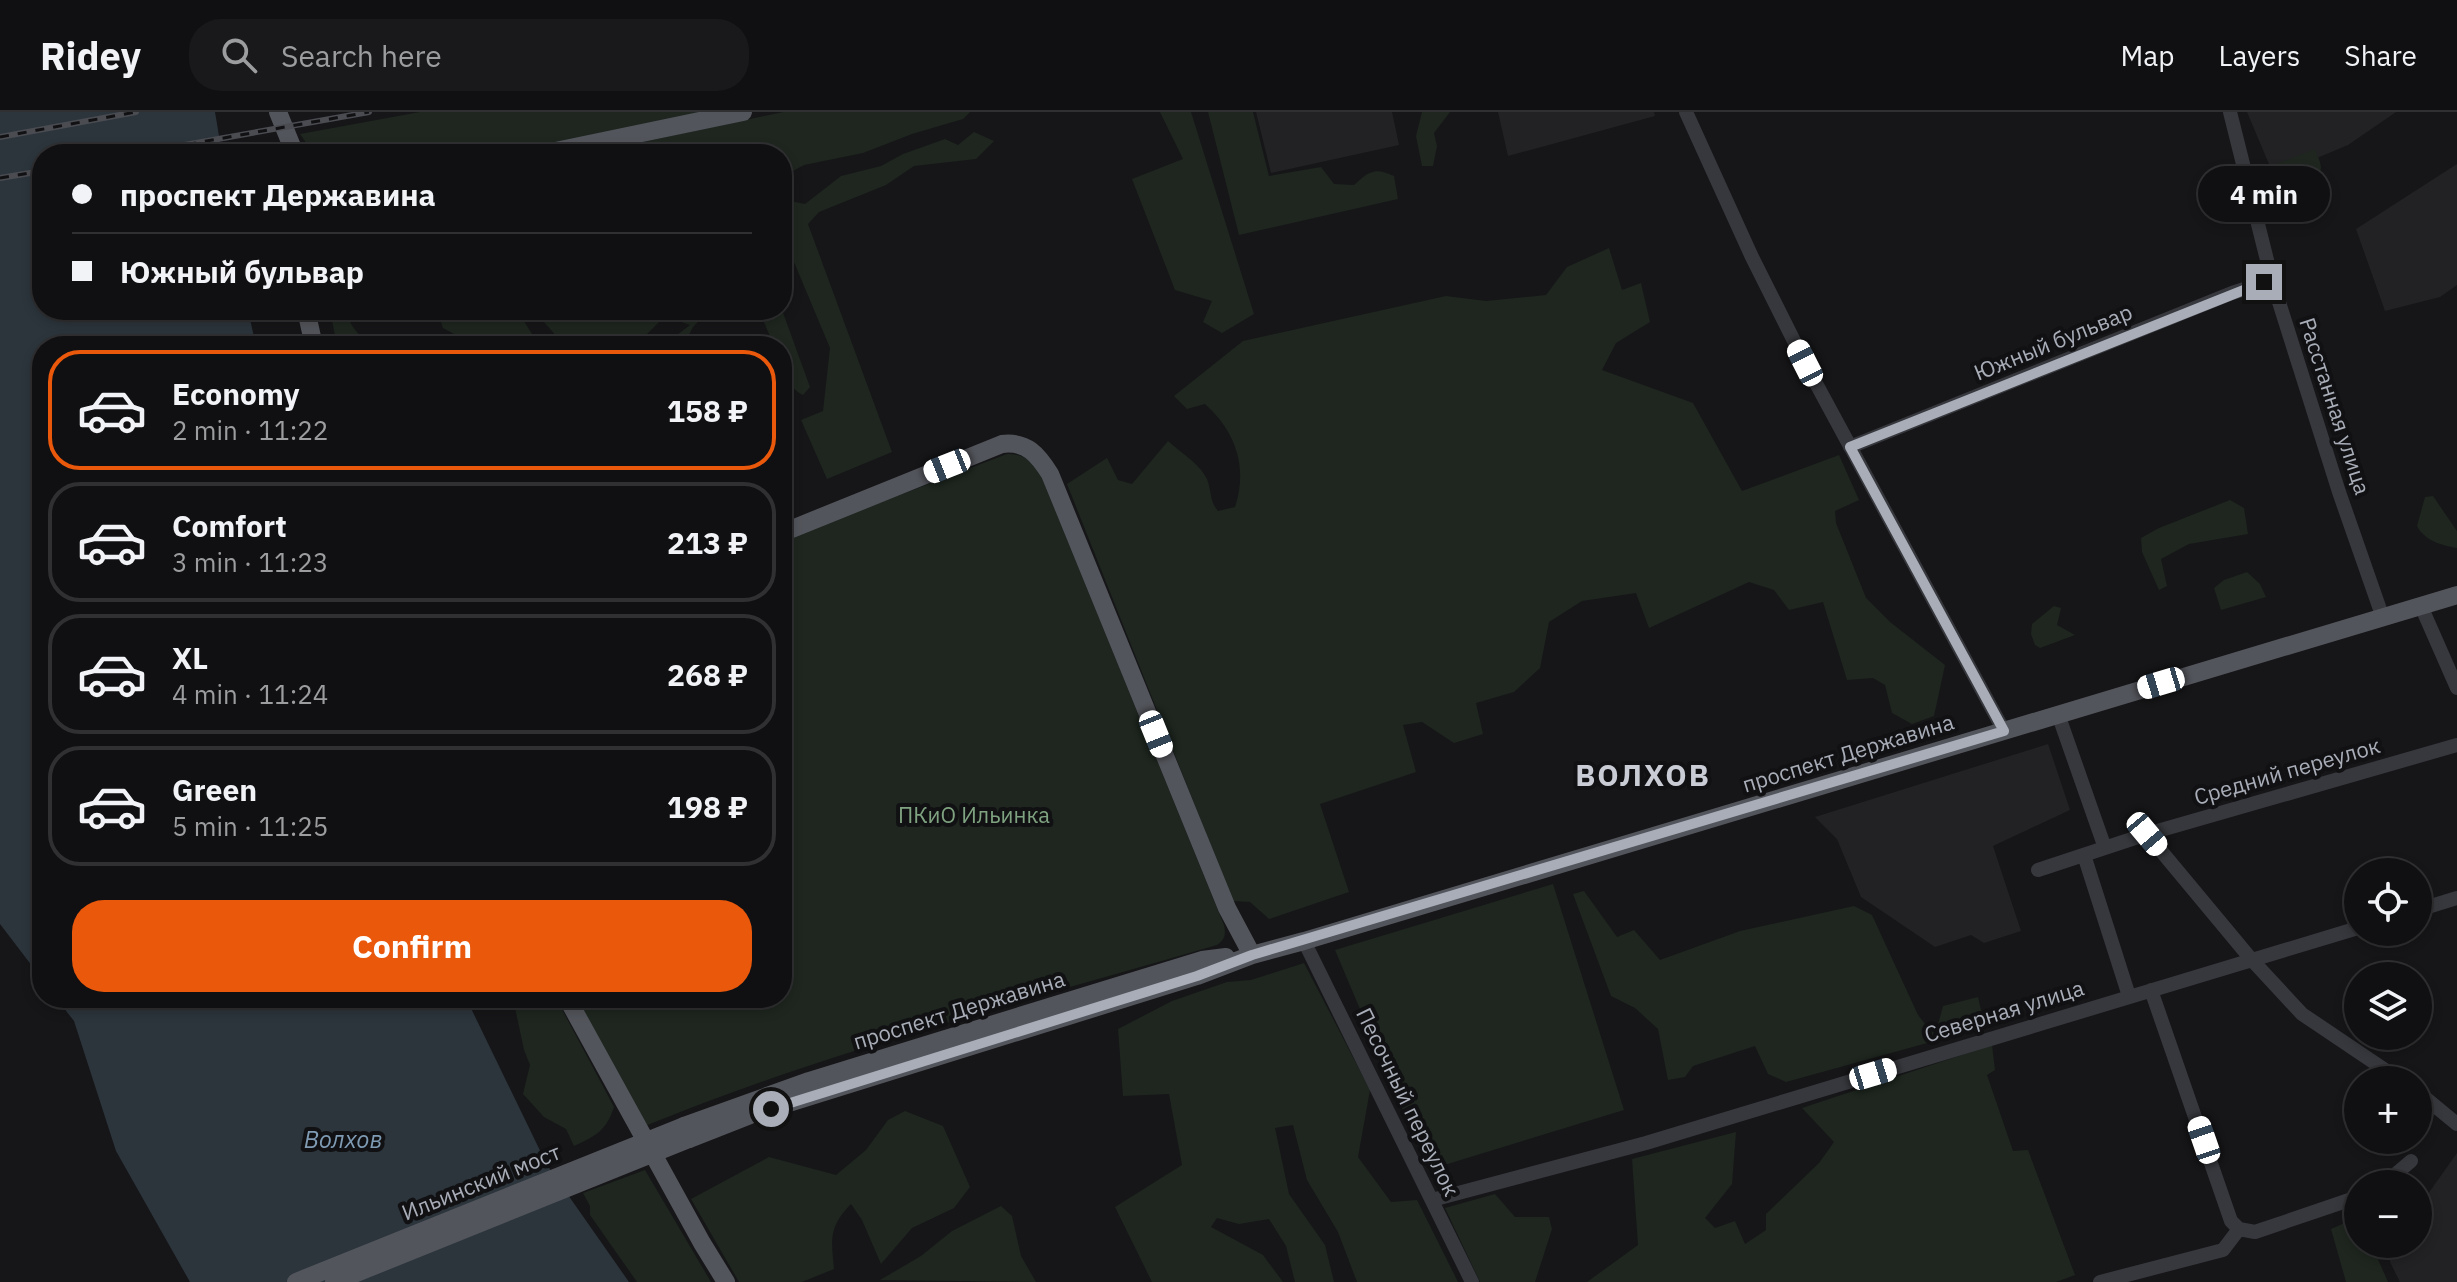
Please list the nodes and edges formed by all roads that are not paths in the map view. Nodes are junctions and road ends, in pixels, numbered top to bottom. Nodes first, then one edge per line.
1 (278, 112) edge
2 (743, 112) edge
3 (1686, 112) edge
4 (2230, 112) edge
5 (291, 144) edge
6 (589, 144) edge
7 (2272, 280) junction
8 (1850, 447) junction
9 (792, 529) edge
10 (2457, 595) edge
11 (2421, 606) junction
12 (2383, 618) junction
13 (2457, 688) edge
14 (2058, 714) junction
15 (2004, 731) junction
16 (2457, 745) edge
17 (2147, 834) junction
18 (2105, 848) junction
19 (2084, 855) junction
20 (2038, 870) dead end
21 (2457, 898) edge
22 (2432, 906) edge
23 (2344, 932) edge
24 (1304, 941) junction
25 (1252, 955) junction
26 (2251, 959) junction
27 (2151, 990) junction
28 (2129, 996) junction
29 (573, 1008) edge
30 (2379, 1066) edge
31 (2432, 1103) edge
32 (2457, 1124) edge
33 (687, 1132) junction
34 (2411, 1161) dead end
35 (2400, 1170) edge
36 (1432, 1200) junction
37 (2344, 1202) edge
38 (2239, 1229) junction
39 (296, 1282) edge
40 (334, 1282) edge
41 (726, 1282) edge
42 (1472, 1282) edge
43 (2100, 1282) edge

1 - 5 main road
2 - 6 main road
3 - 8 street
4 - 7 street, Расстанная улица
7 - 8 street, Южный бульвар
7 - 12 street, Расстанная улица
8 - 15 street
9 - 25 main road
10 - 11 main road, проспект Державина
11 - 12 main road, проспект Державина
11 - 13 street
12 - 14 main road, проспект Державина
14 - 15 main road, проспект Державина
14 - 18 street
15 - 24 main road, проспект Державина
16 - 17 street, Средний переулок
17 - 18 street, Средний переулок
17 - 26 street
18 - 19 street, Средний переулок
19 - 20 street, Средний переулок
19 - 28 street
21 - 22 street
23 - 26 street, Северная улица
24 - 25 main road, проспект Державина
24 - 36 street, Песочный переулок
25 - 33 main road, проспект Державина
26 - 27 street, Северная улица
26 - 30 street
27 - 28 street, Северная улица
27 - 38 street
28 - 36 street, Северная улица
29 - 41 main road
31 - 32 street
33 - 39 main road, Ильинский мост, bridge
33 - 40 main road, Ильинский мост, bridge
34 - 35 street
36 - 42 street, Песочный переулок
37 - 38 street
38 - 43 street

